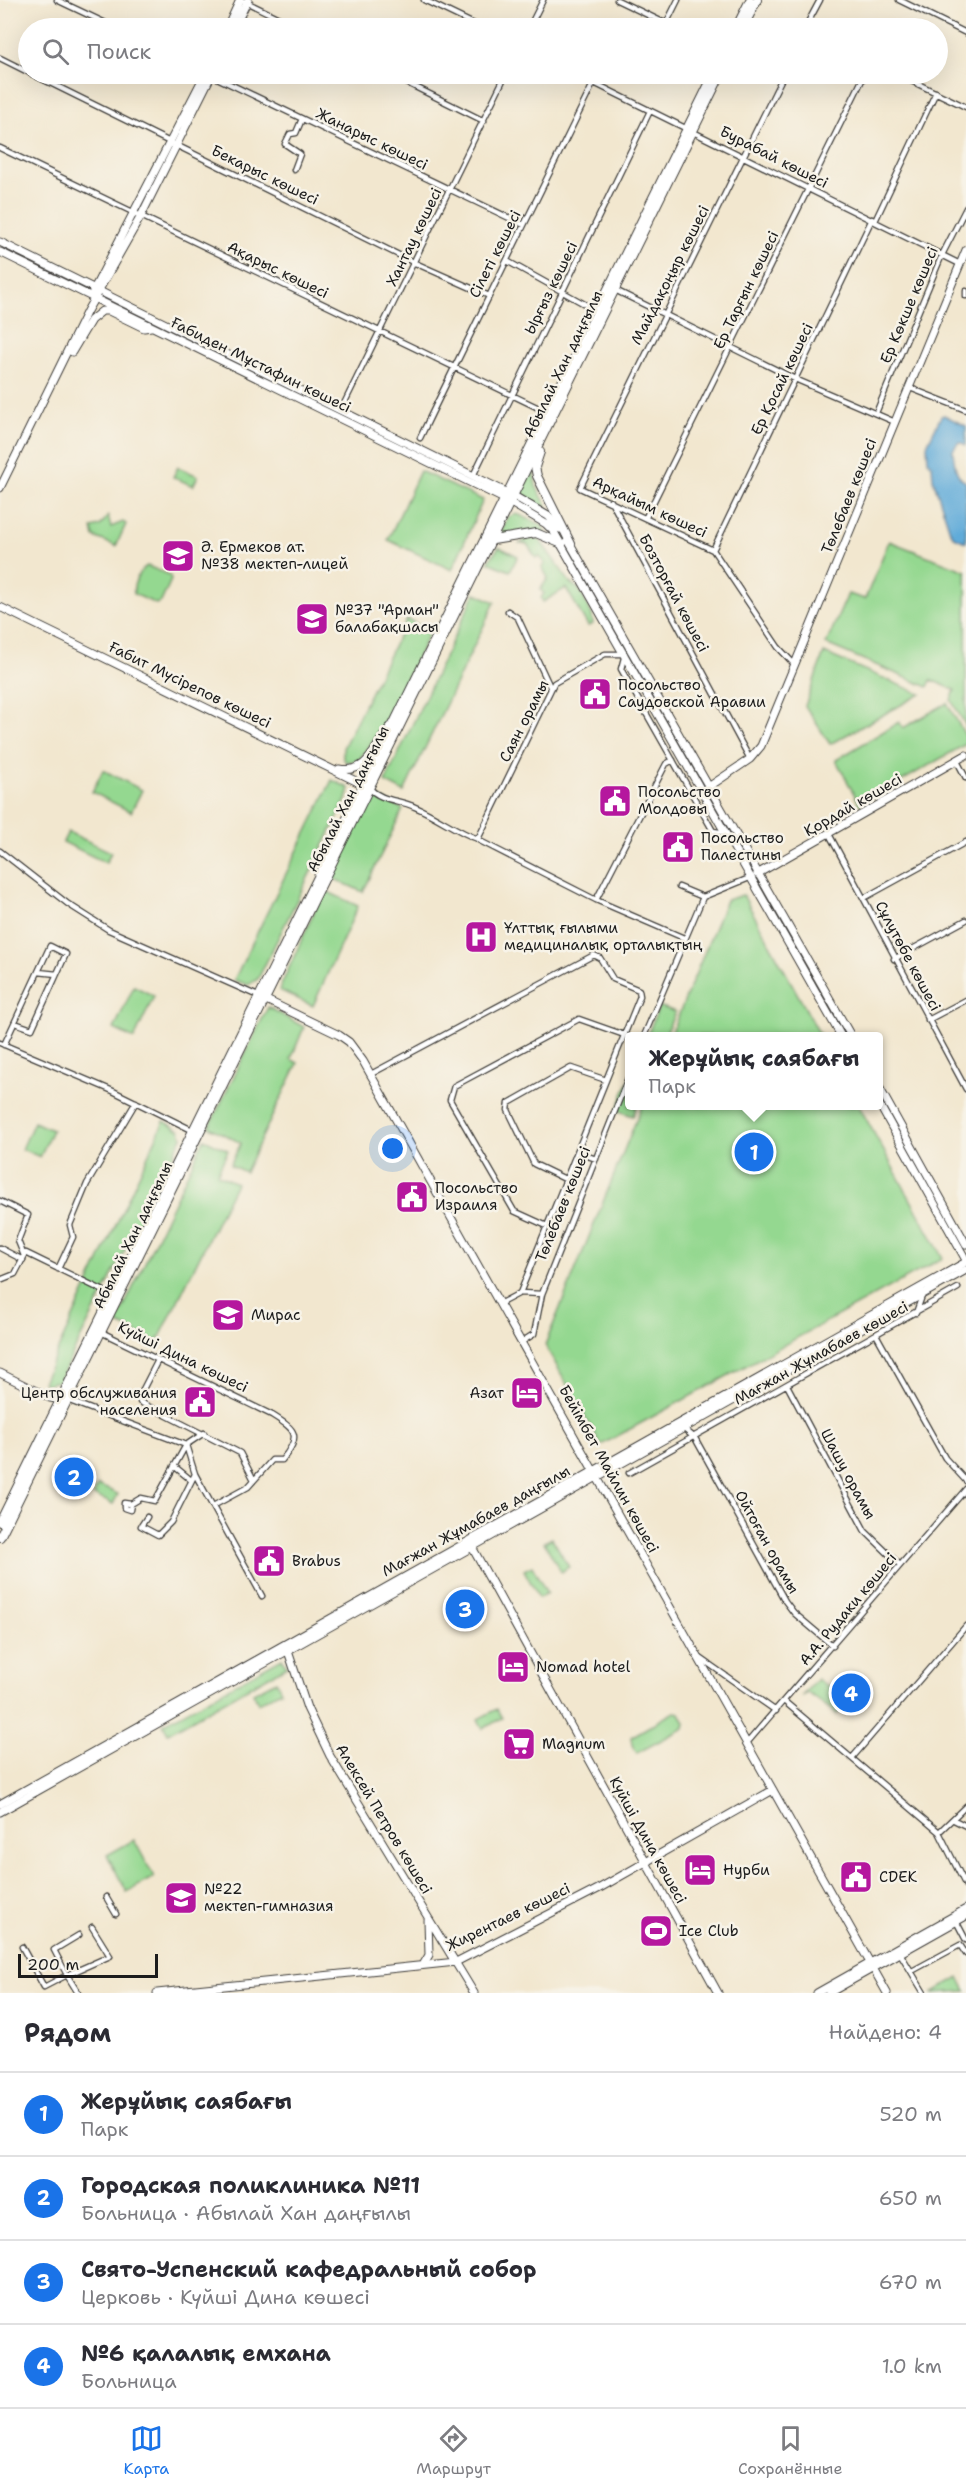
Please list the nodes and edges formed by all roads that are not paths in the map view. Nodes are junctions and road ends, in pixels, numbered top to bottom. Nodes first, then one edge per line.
1 (57, 0) edge
2 (424, 0) edge
3 (543, 0) edge
4 (617, 0) edge
5 (678, 0) edge
6 (750, 0) edge
7 (757, 0) edge
8 (820, 0) edge
9 (899, 0) edge
10 (244, 1) edge
11 (95, 18) edge
12 (233, 18) edge
13 (238, 18) edge
14 (279, 18) edge
15 (461, 18) edge
16 (534, 18) edge
17 (654, 18) edge
18 (669, 18) edge
19 (741, 18) edge
20 (748, 18) edge
21 (810, 18) edge
22 (936, 18) edge
23 (948, 24) edge
24 (966, 33) edge
25 (0, 57) edge
26 (18, 67) edge
27 (53, 84) edge
28 (205, 84) edge
29 (230, 84) edge
30 (409, 84) edge
31 (501, 84) edge
32 (593, 84) edge
33 (598, 84) edge
34 (710, 84) edge
35 (715, 84) edge
36 (779, 84) edge
37 (860, 84) edge
38 (919, 84) edge
39 (936, 92) junction
40 (966, 107) edge
41 (650, 111) junction
42 (302, 119) junction
43 (484, 121) junction
44 (690, 129) junction
45 (174, 143) junction
46 (0, 148) edge
47 (744, 155) junction
48 (294, 170) dead end
49 (810, 188) junction
50 (450, 190) junction
51 (966, 208) edge
52 (138, 214) junction
53 (874, 220) junction
54 (524, 225) junction
55 (0, 243) edge
56 (966, 250) edge
57 (0, 252) edge
58 (942, 255) junction
59 (507, 261) junction
60 (963, 261) edge
61 (415, 263) junction
62 (614, 290) junction
63 (97, 291) junction
64 (563, 291) junction
65 (966, 291) edge
66 (487, 295) junction
67 (966, 296) edge
68 (93, 299) junction
69 (599, 312) junction
70 (663, 316) junction
71 (151, 327) junction
72 (381, 333) junction
73 (731, 348) junction
74 (63, 360) junction
75 (453, 368) junction
76 (795, 379) junction
77 (910, 388) junction
78 (512, 396) junction
79 (341, 410) junction
80 (966, 410) edge
81 (550, 413) junction
82 (876, 413) junction
83 (895, 422) junction
84 (420, 438) dead end
85 (473, 476) junction
86 (0, 488) edge
87 (579, 488) joint
88 (509, 498) junction
89 (611, 501) junction
90 (646, 517) junction
91 (493, 540) junction
92 (566, 544) junction
93 (713, 550) junction
94 (0, 607) edge
95 (508, 611) dead end
96 (625, 654) junction
97 (795, 665) junction
98 (551, 689) junction
99 (393, 723) junction
100 (966, 755) edge
101 (750, 759) junction
102 (673, 760) junction
103 (957, 761) junction
104 (330, 768) junction
105 (966, 778) edge
106 (365, 785) junction
107 (710, 786) junction
108 (702, 791) junction
109 (726, 833) junction
110 (829, 834) junction
111 (478, 839) junction
112 (966, 842) edge
113 (0, 850) edge
114 (756, 875) junction
115 (679, 887) dead end
116 (703, 897) junction
117 (864, 898) junction
118 (596, 900) junction
119 (966, 920) edge
120 (684, 938) junction
121 (894, 958) junction
122 (38, 972) junction
123 (57, 974) junction
124 (262, 997) junction
125 (966, 1000) edge
126 (928, 1020) junction
127 (15, 1023) junction
128 (625, 1032) edge
129 (646, 1032) edge
130 (839, 1032) edge
131 (848, 1032) edge
132 (624, 1035) joint
133 (2, 1044) edge
134 (371, 1074) junction
135 (606, 1080) junction
136 (964, 1081) edge
137 (625, 1086) edge
138 (966, 1089) edge
139 (883, 1094) edge
140 (136, 1102) junction
141 (882, 1110) edge
142 (195, 1132) junction
143 (577, 1152) junction
144 (596, 1159) junction
145 (565, 1179) junction
146 (0, 1201) edge
147 (954, 1223) junction
148 (547, 1226) junction
149 (966, 1233) edge
150 (966, 1244) edge
151 (0, 1248) edge
152 (24, 1258) junction
153 (966, 1261) edge
154 (58, 1269) junction
155 (966, 1270) edge
156 (0, 1280) edge
157 (958, 1288) dead end
158 (520, 1293) junction
159 (110, 1294) junction
160 (542, 1294) junction
161 (923, 1294) junction
162 (501, 1303) junction
163 (916, 1313) junction
164 (101, 1332) junction
165 (877, 1336) junction
166 (523, 1341) junction
167 (158, 1360) junction
168 (0, 1373) edge
169 (787, 1385) junction
170 (67, 1400) junction
171 (57, 1401) junction
172 (684, 1429) junction
173 (204, 1433) junction
174 (695, 1438) junction
175 (186, 1445) junction
176 (174, 1466) junction
177 (629, 1473) dead end
178 (195, 1474) junction
179 (595, 1474) junction
180 (191, 1480) junction
181 (254, 1480) junction
182 (966, 1481) edge
183 (966, 1490) edge
184 (131, 1504) dead end
185 (213, 1506) junction
186 (147, 1517) dead end
187 (0, 1521) edge
188 (0, 1538) edge
189 (471, 1545) junction
190 (900, 1565) junction
191 (262, 1596) dead end
192 (966, 1626) edge
193 (833, 1646) junction
194 (287, 1648) junction
195 (698, 1657) junction
196 (785, 1702) junction
197 (776, 1711) junction
198 (747, 1743) junction
199 (852, 1758) junction
200 (773, 1790) junction
201 (0, 1804) edge
202 (966, 1806) edge
203 (0, 1812) edge
204 (954, 1820) junction
205 (966, 1826) edge
206 (939, 1832) junction
207 (645, 1863) junction
208 (966, 1886) edge
209 (106, 1897) dead end
210 (966, 1909) edge
211 (116, 1914) dead end
212 (966, 1916) edge
213 (428, 1917) junction
214 (955, 1919) junction
215 (92, 1928) dead end
216 (80, 1935) dead end
217 (966, 1940) edge
218 (22, 1947) dead end
219 (900, 1953) junction
220 (966, 1954) edge
221 (456, 1962) junction
222 (423, 1965) junction
223 (872, 1966) junction
224 (912, 1971) junction
225 (67, 1975) junction
226 (78, 1993) edge
227 (158, 1993) edge
228 (474, 1993) edge
229 (718, 1993) edge
230 (817, 1993) edge
231 (829, 1993) edge
232 (887, 1993) edge
233 (924, 1993) edge

1 - 11 street
2 - 15 street
3 - 16 street
4 - 17 street
5 - 18 street
6 - 19 main road
7 - 20 main road
8 - 21 street
9 - 22 street
10 - 12 main road
10 - 13 main road
10 - 14 street
23 - 24 street
25 - 26 street, Бекарыс көшесі
27 - 45 street, Бекарыс көшесі
28 - 45 main road
29 - 42 street, Жанарыс көшесі
30 - 43 street
31 - 43 street, Хантау көшесі
32 - 54 street, Сілеті көшесі
33 - 41 street, Бурабай көшесі
34 - 44 main road, Абылай Хан даңғылы
35 - 44 main road, Абылай Хан даңғылы
36 - 47 street, Майдақоңыр көшесі
37 - 49 street, Ер Тарғын көшесі
38 - 39 street
39 - 40 street
39 - 53 street, Ер Қосай көшесі
41 - 44 street, Бурабай көшесі
41 - 64 street, Ырғыз көшесі
42 - 48 street
42 - 50 street, Жанарыс көшесі
43 - 50 street, Хантау көшесі
44 - 47 street, Бурабай көшесі
44 - 62 main road, Абылай Хан даңғылы
44 - 69 main road, Абылай Хан даңғылы
45 - 52 main road
45 - 61 street, Бекарыс көшесі
46 - 52 street, Ақарыс көшесі
47 - 49 street, Бурабай көшесі
47 - 70 street, Майдақоңыр көшесі
49 - 53 street, Бурабай көшесі
49 - 73 street, Ер Тарғын көшесі
50 - 54 street, Жанарыс көшесі
50 - 61 street, Хантау көшесі
51 - 58 street, Ер Көкше көшесі
52 - 63 main road
52 - 72 street, Ақарыс көшесі
53 - 58 street, Бурабай көшесі
53 - 76 street, Ер Қосай көшесі
54 - 59 street, Сілеті көшесі
55 - 63 main road, Ғабиден Мұстафин көшесі
56 - 60 main road, Төлебаев көшесі
57 - 68 main road, Ғабиден Мұстафин көшесі
58 - 60 street, Бурабай көшесі
58 - 82 street, Ер Көкше көшесі
59 - 64 street
59 - 66 street, Сілеті көшесі
60 - 77 main road, Төлебаев көшесі
61 - 66 street, Бекарыс көшесі
61 - 72 street, Хантау көшесі
62 - 69 main road, Абылай Хан даңғылы
62 - 70 street
63 - 68 main road
63 - 79 main road, Ғабиден Мұстафин көшесі
64 - 69 street
64 - 78 street, Ырғыз көшесі
65 - 67 street
66 - 75 street, Сілеті көшесі
68 - 71 main road, Ғабиден Мұстафин көшесі
68 - 74 main road
69 - 81 main road, Абылай Хан даңғылы
70 - 73 street
70 - 87 street, Майдақоңыр көшесі
71 - 74 main road
71 - 88 main road, Ғабиден Мұстафин көшесі
72 - 75 street, Ақарыс көшесі
72 - 79 street, Хантау көшесі
73 - 76 street
73 - 90 street, Ер Тарғын көшесі
74 - 86 main road
75 - 78 street, Ақарыс көшесі
75 - 84 street, Сілеті көшесі
76 - 82 street
76 - 93 street, Ер Қосай көшесі
77 - 80 street
77 - 83 main road, Төлебаев көшесі
78 - 81 street, Ақарыс көшесі
78 - 85 street, Ырғыз көшесі
79 - 85 main road, Ғабиден Мұстафин көшесі
81 - 88 main road, Абылай Хан даңғылы
81 - 92 main road
82 - 83 street
83 - 97 main road, Төлебаев көшесі
85 - 88 main road, Ғабиден Мұстафин көшесі
87 - 89 street, Арқайым көшесі
88 - 91 main road, Абылай Хан даңғылы
88 - 92 main road
88 - 99 main road, Абылай Хан даңғылы
89 - 90 street, Арқайым көшесі
89 - 101 street, Бозторғай көшесі
90 - 93 street, Арқайым көшесі
91 - 92 main road
91 - 106 main road, Абылай Хан даңғылы
92 - 96 main road
92 - 107 main road
93 - 97 street, Арқайым көшесі
94 - 104 main road, Ғабит Мүсірепов көшесі
95 - 98 street
96 - 98 street, Саян орамы
96 - 102 street
96 - 108 main road
97 - 101 main road, Төлебаев көшесі
98 - 111 street, Саян орамы
99 - 104 main road
99 - 106 main road, Абылай Хан даңғылы
100 - 103 main road, Қордай көшесі
101 - 107 main road
102 - 109 street
102 - 118 street
103 - 105 street
103 - 110 main road, Қордай көшесі
104 - 106 main road, Ғабит Мүсірепов көшесі
106 - 111 street
106 - 124 main road, Абылай Хан даңғылы
107 - 108 main road
107 - 114 main road
108 - 109 main road
109 - 114 main road
110 - 114 main road, Қордай көшесі
110 - 117 street, Сұлутөбе көшесі
111 - 118 street
112 - 117 street
113 - 124 street
114 - 116 street
114 - 130 main road
114 - 131 main road
115 - 116 street
116 - 120 street
117 - 121 street, Сұлутөбе көшесі
118 - 120 street
119 - 121 street
120 - 129 street
121 - 126 street, Сұлутөбе көшесі
122 - 123 street
122 - 123 street
122 - 127 street
123 - 127 street
124 - 134 main road, Бейімбет Майлин көшесі
124 - 142 main road, Абылай Хан даңғылы
125 - 126 street
126 - 136 street, Сұлутөбе көшесі
127 - 133 street
128 - 134 street
132 - 135 street
132 - 148 street
133 - 140 street
134 - 162 main road, Бейімбет Майлин көшесі
135 - 143 street
135 - 145 street
136 - 138 street, Сұлутөбе көшесі
137 - 144 street, Төлебаев көшесі
139 - 147 main road
140 - 142 street
140 - 154 street
141 - 153 main road
142 - 159 main road, Абылай Хан даңғылы
142 - 164 main road, Абылай Хан даңғылы
143 - 144 street
143 - 145 street
144 - 160 street, Төлебаев көшесі
145 - 148 street
146 - 152 street
147 - 149 main road
147 - 150 main road
148 - 158 street
151 - 152 street
152 - 154 street
152 - 156 street
153 - 179 main road, Мағжан Жұмабаев даңғылы
154 - 159 street
155 - 161 main road, Мағжан Жұмабаев даңғылы
157 - 163 street, Мағжан Жұмабаев көшесі
158 - 160 street
158 - 162 street
159 - 171 main road, Абылай Хан даңғылы
160 - 166 street, Төлебаев көшесі
161 - 163 street
161 - 172 main road, Мағжан Жұмабаев даңғылы
162 - 166 main road, Бейімбет Майлин көшесі
163 - 165 street, Мағжан Жұмабаев көшесі
164 - 167 street, Күйші Дина көшесі
164 - 170 main road, Абылай Хан даңғылы
165 - 169 street, Мағжан Жұмабаев көшесі
165 - 182 street
166 - 179 main road, Бейімбет Майлин көшесі
167 - 173 street
167 - 181 street, Күйші Дина көшесі
168 - 171 main road
169 - 174 street, Мағжан Жұмабаев көшесі
169 - 190 street, Шашу орамы
170 - 171 main road
170 - 175 street
170 - 188 main road, Абылай Хан даңғылы
171 - 187 main road, Абылай Хан даңғылы
172 - 174 street
172 - 179 main road, Мағжан Жұмабаев даңғылы
173 - 175 street
173 - 181 street
174 - 177 street, Мағжан Жұмабаев көшесі
174 - 193 street, Ойтоған орамы
175 - 176 street
175 - 178 street
176 - 180 street
176 - 184 street
178 - 180 street
178 - 185 street
179 - 189 main road, Мағжан Жұмабаев даңғылы
179 - 195 main road, Бейімбет Майлин көшесі
180 - 186 street
181 - 185 street
183 - 190 street, А.А. Рудаки көшесі
185 - 191 street
189 - 194 main road, Мағжан Жұмабаев даңғылы
189 - 207 main road, Күйші Дина көшесі
190 - 193 street, А.А. Рудаки көшесі
192 - 199 street
193 - 196 street, А.А. Рудаки көшесі
194 - 201 main road, Мағжан Жұмабаев даңғылы
194 - 203 main road, Мағжан Жұмабаев даңғылы
194 - 213 main road, Алексей Петров көшесі
195 - 197 street
195 - 198 main road, Бейімбет Майлин көшесі
196 - 197 street, А.А. Рудаки көшесі
196 - 199 street
197 - 198 street, А.А. Рудаки көшесі
198 - 200 main road, Бейімбет Майлин көшесі
199 - 206 street
200 - 207 main road, Жирентаев көшесі
200 - 223 main road, Бейімбет Майлин көшесі
202 - 204 street
204 - 205 street
204 - 206 street
206 - 208 street
207 - 221 main road, Жирентаев көшесі
207 - 229 main road, Күйші Дина көшесі
209 - 211 street
210 - 214 main road
212 - 214 main road
213 - 221 main road, Алексей Петров көшесі
213 - 222 main road
214 - 217 street
214 - 219 main road
214 - 223 main road
215 - 225 street
216 - 225 street
218 - 225 street
219 - 223 main road
219 - 224 street
220 - 224 street
221 - 222 main road, Жирентаев көшесі
221 - 228 main road, Алексей Петров көшесі
222 - 227 main road, Жирентаев көшесі
223 - 230 main road
223 - 231 main road
223 - 232 main road, Бейімбет Майлин көшесі
224 - 233 street
225 - 226 street

